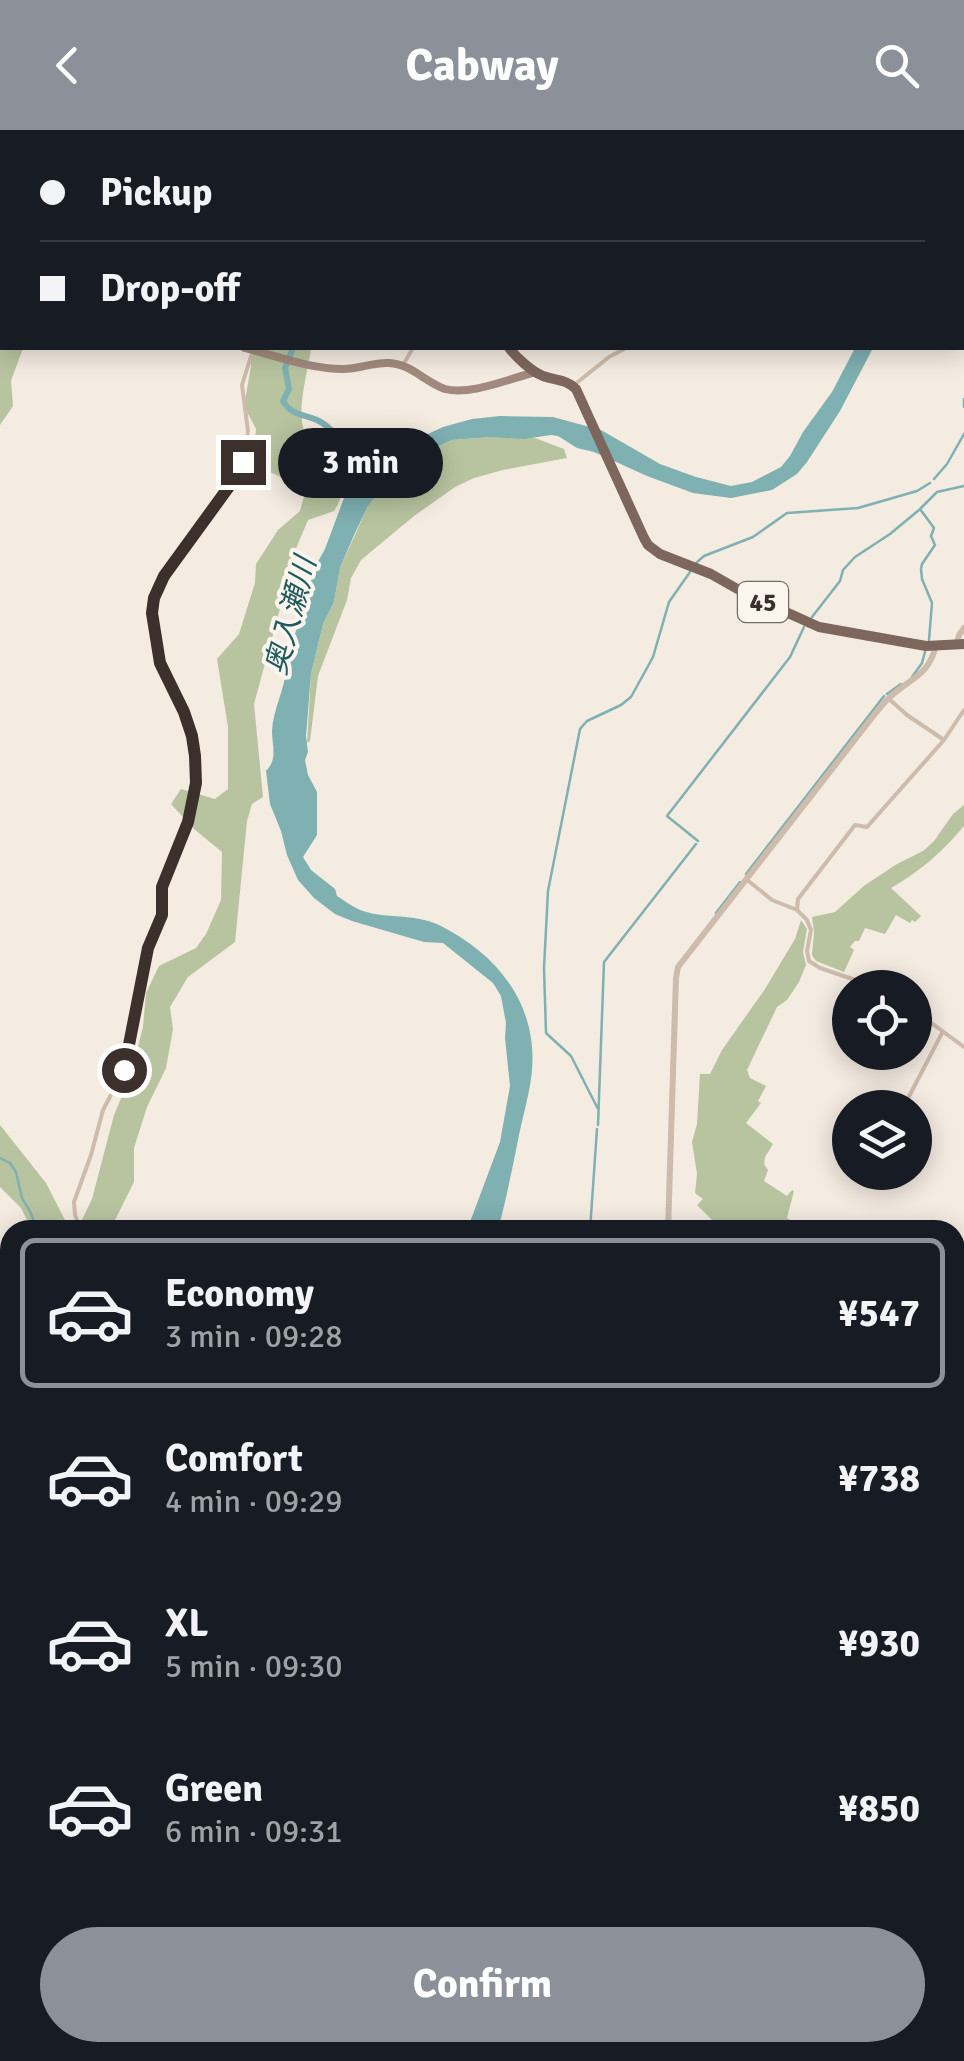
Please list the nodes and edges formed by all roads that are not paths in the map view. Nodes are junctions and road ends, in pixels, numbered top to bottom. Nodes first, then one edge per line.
1 (249, 350) edge
2 (253, 350) edge
3 (412, 350) edge
4 (510, 350) edge
5 (622, 350) edge
6 (403, 365) junction
7 (536, 372) junction
8 (574, 385) junction
9 (964, 628) edge
10 (960, 644) edge
11 (936, 646) junction
12 (888, 698) junction
13 (964, 710) edge
14 (944, 740) junction
15 (746, 879) junction
16 (797, 910) junction
17 (832, 972) edge
18 (932, 1025) edge
19 (942, 1033) junction
20 (964, 1047) edge
21 (912, 1090) edge
22 (77, 1220) edge
23 (668, 1220) edge

1 - 22 street
2 - 6 main road
3 - 6 street
4 - 7 main road
5 - 8 street
6 - 7 main road
7 - 8 main road
8 - 11 main road, 45
9 - 10 street
10 - 11 main road, 45
11 - 12 street
12 - 14 street
12 - 15 street
13 - 14 street
14 - 16 street
15 - 16 street
15 - 23 street
16 - 17 street
18 - 19 street
19 - 20 street
19 - 21 street

